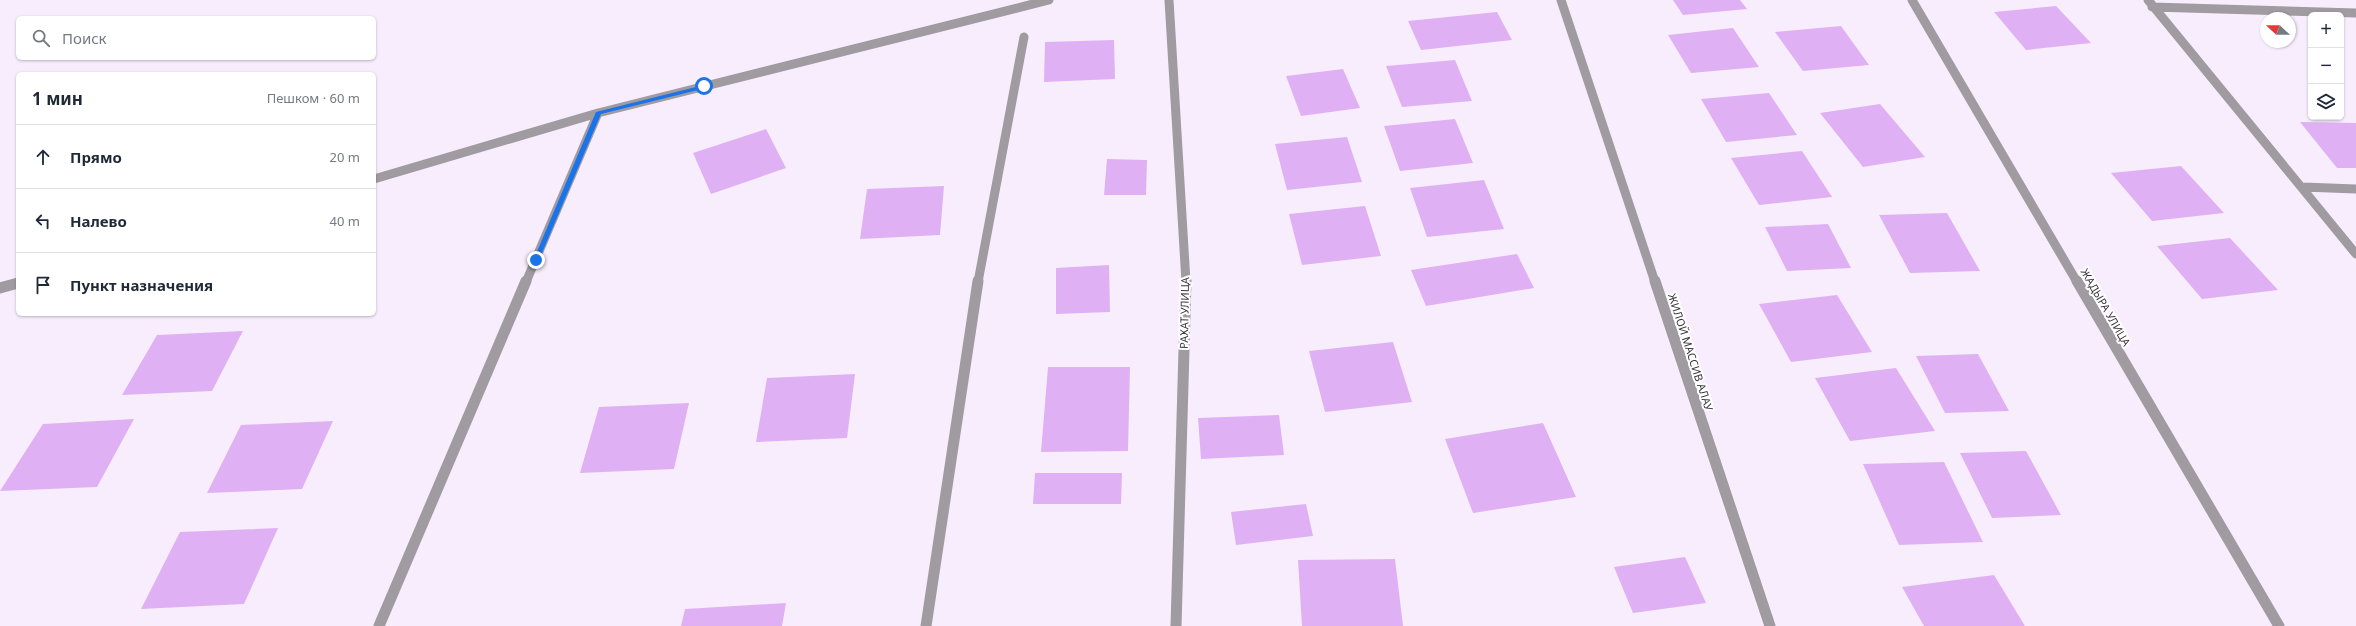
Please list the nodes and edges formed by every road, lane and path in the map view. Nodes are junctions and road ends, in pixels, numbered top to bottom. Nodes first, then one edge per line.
1 (1049, 0) edge
2 (1169, 0) edge
3 (1561, 0) edge
4 (1912, 0) edge
5 (2150, 4) edge
6 (2356, 13) edge
7 (1024, 37) dead end
8 (598, 113) junction
9 (376, 178) edge
10 (2303, 187) junction
11 (2356, 189) edge
12 (2356, 254) edge
13 (16, 284) edge
14 (0, 288) edge
15 (379, 626) edge
16 (926, 626) edge
17 (1176, 626) edge
18 (1770, 626) edge
19 (2279, 626) edge

1 - 8 street
2 - 17 street, РАХАТ УЛИЦА
3 - 18 street, ЖИЛОЙ МАССИВ АЛАУ
4 - 19 street, ЖАДЫРА УЛИЦА
5 - 6 street
5 - 10 street
7 - 16 street
8 - 9 street
8 - 15 street
10 - 11 street
10 - 12 street
13 - 14 street

